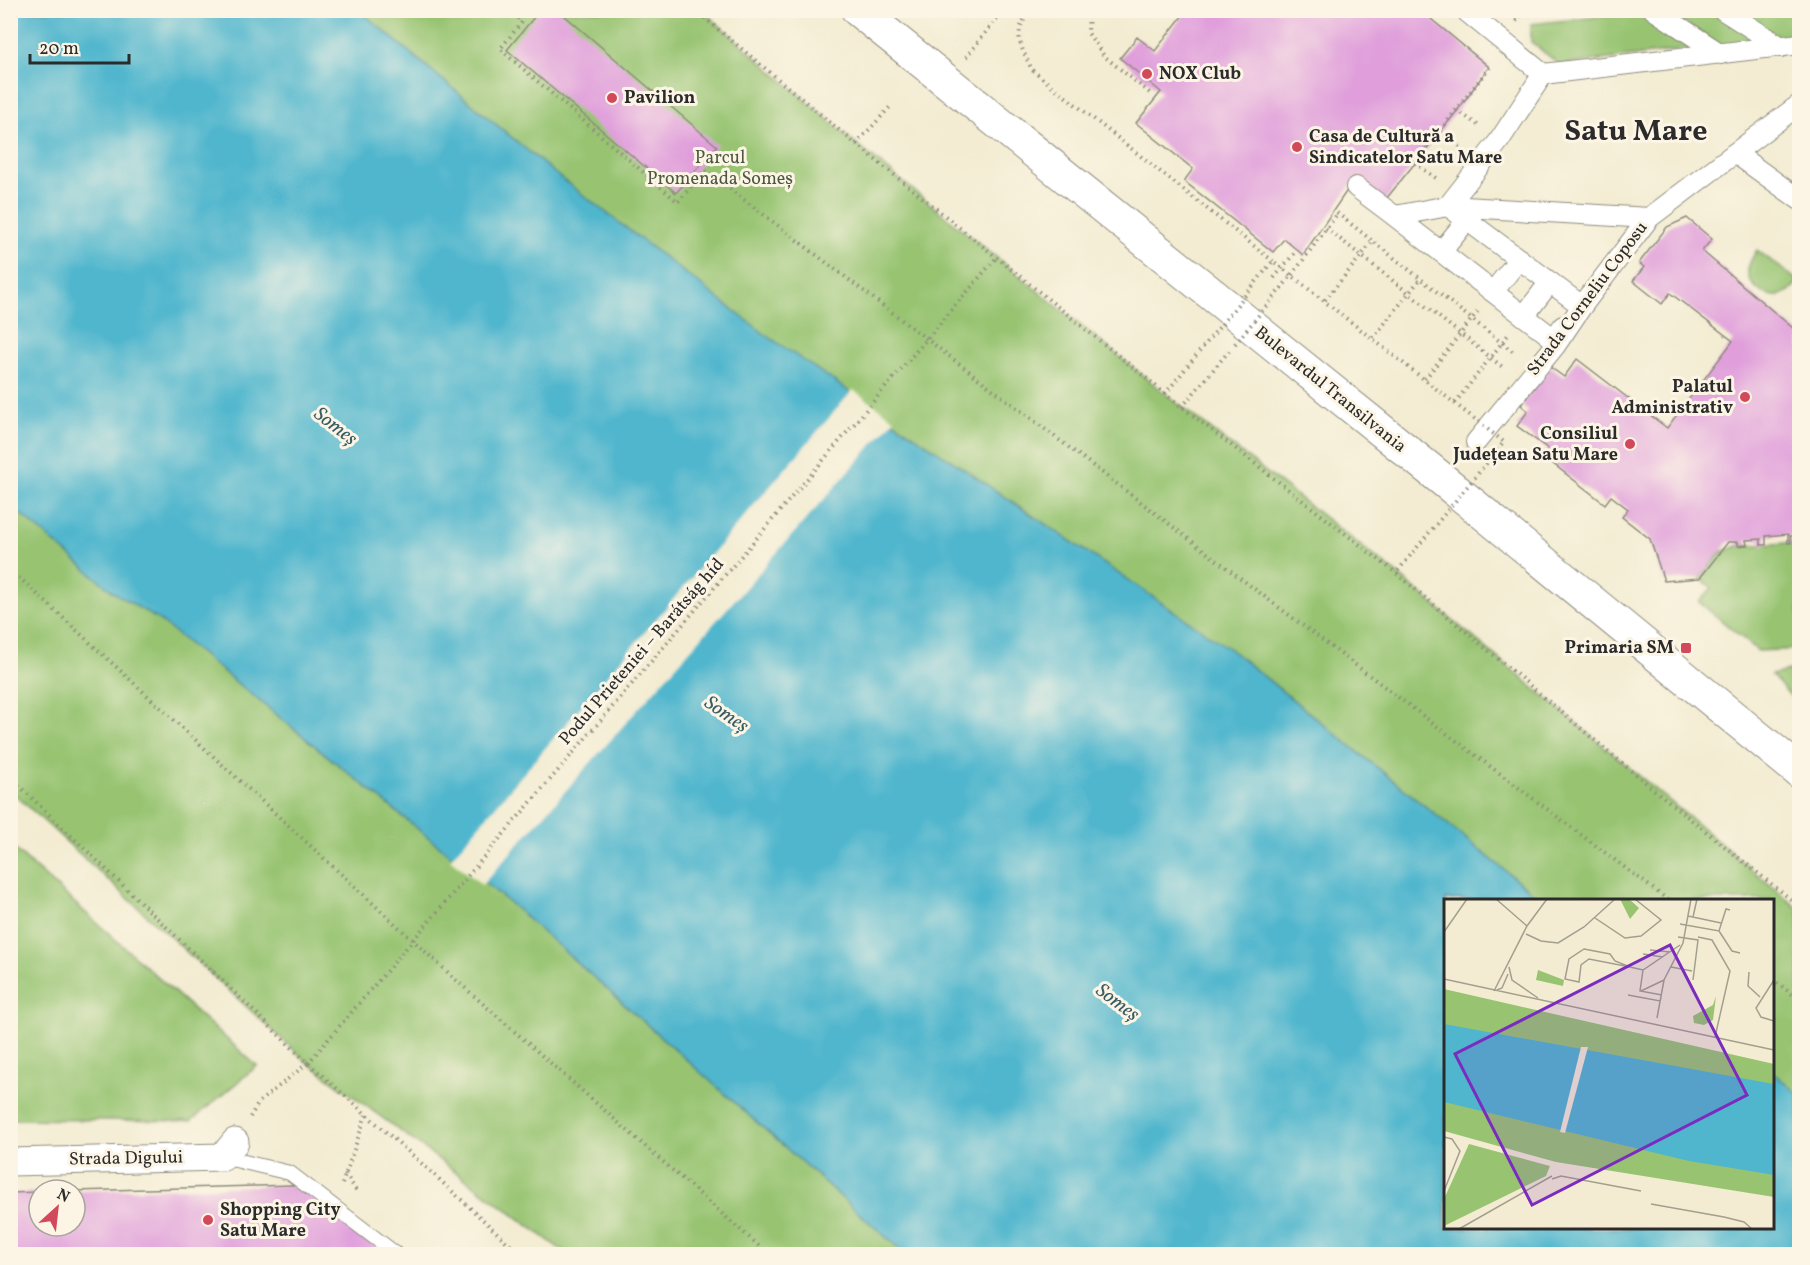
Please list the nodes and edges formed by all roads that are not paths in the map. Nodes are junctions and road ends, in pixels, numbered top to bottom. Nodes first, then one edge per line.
1 (858, 10) edge
2 (1654, 10) edge
3 (1724, 10) edge
4 (1467, 11) edge
5 (1790, 45) edge
6 (1721, 54) junction
7 (1543, 74) junction
8 (1800, 104) edge
9 (1735, 153) junction
10 (1356, 187) road end
11 (1800, 200) edge
12 (1448, 206) junction
13 (1395, 216) junction
14 (1649, 218) junction
15 (1467, 220) junction
16 (1441, 252) junction
17 (1519, 259) junction
18 (1550, 282) junction
19 (1493, 292) junction
20 (1581, 305) junction
21 (1524, 316) junction
22 (1476, 442) dead end
23 (1797, 765) edge
24 (229, 1149) joint
25 (10, 1162) edge
26 (396, 1254) edge

1 - 23 street, Bulevardul Transilvania
2 - 6 street
3 - 5 street
4 - 7 street
5 - 6 street
6 - 7 street
7 - 12 street
8 - 9 street, Strada Corneliu Coposu
9 - 11 street
9 - 14 street, Strada Corneliu Coposu
10 - 13 street
12 - 13 street
12 - 14 street
12 - 15 street
13 - 16 street
14 - 20 street, Strada Corneliu Coposu
15 - 16 street
15 - 17 street
16 - 19 street
17 - 18 street
17 - 19 street
18 - 20 street
18 - 21 street
19 - 21 street
20 - 21 street
20 - 22 street, Strada Corneliu Coposu
24 - 25 street, Strada Digului
24 - 26 lane

